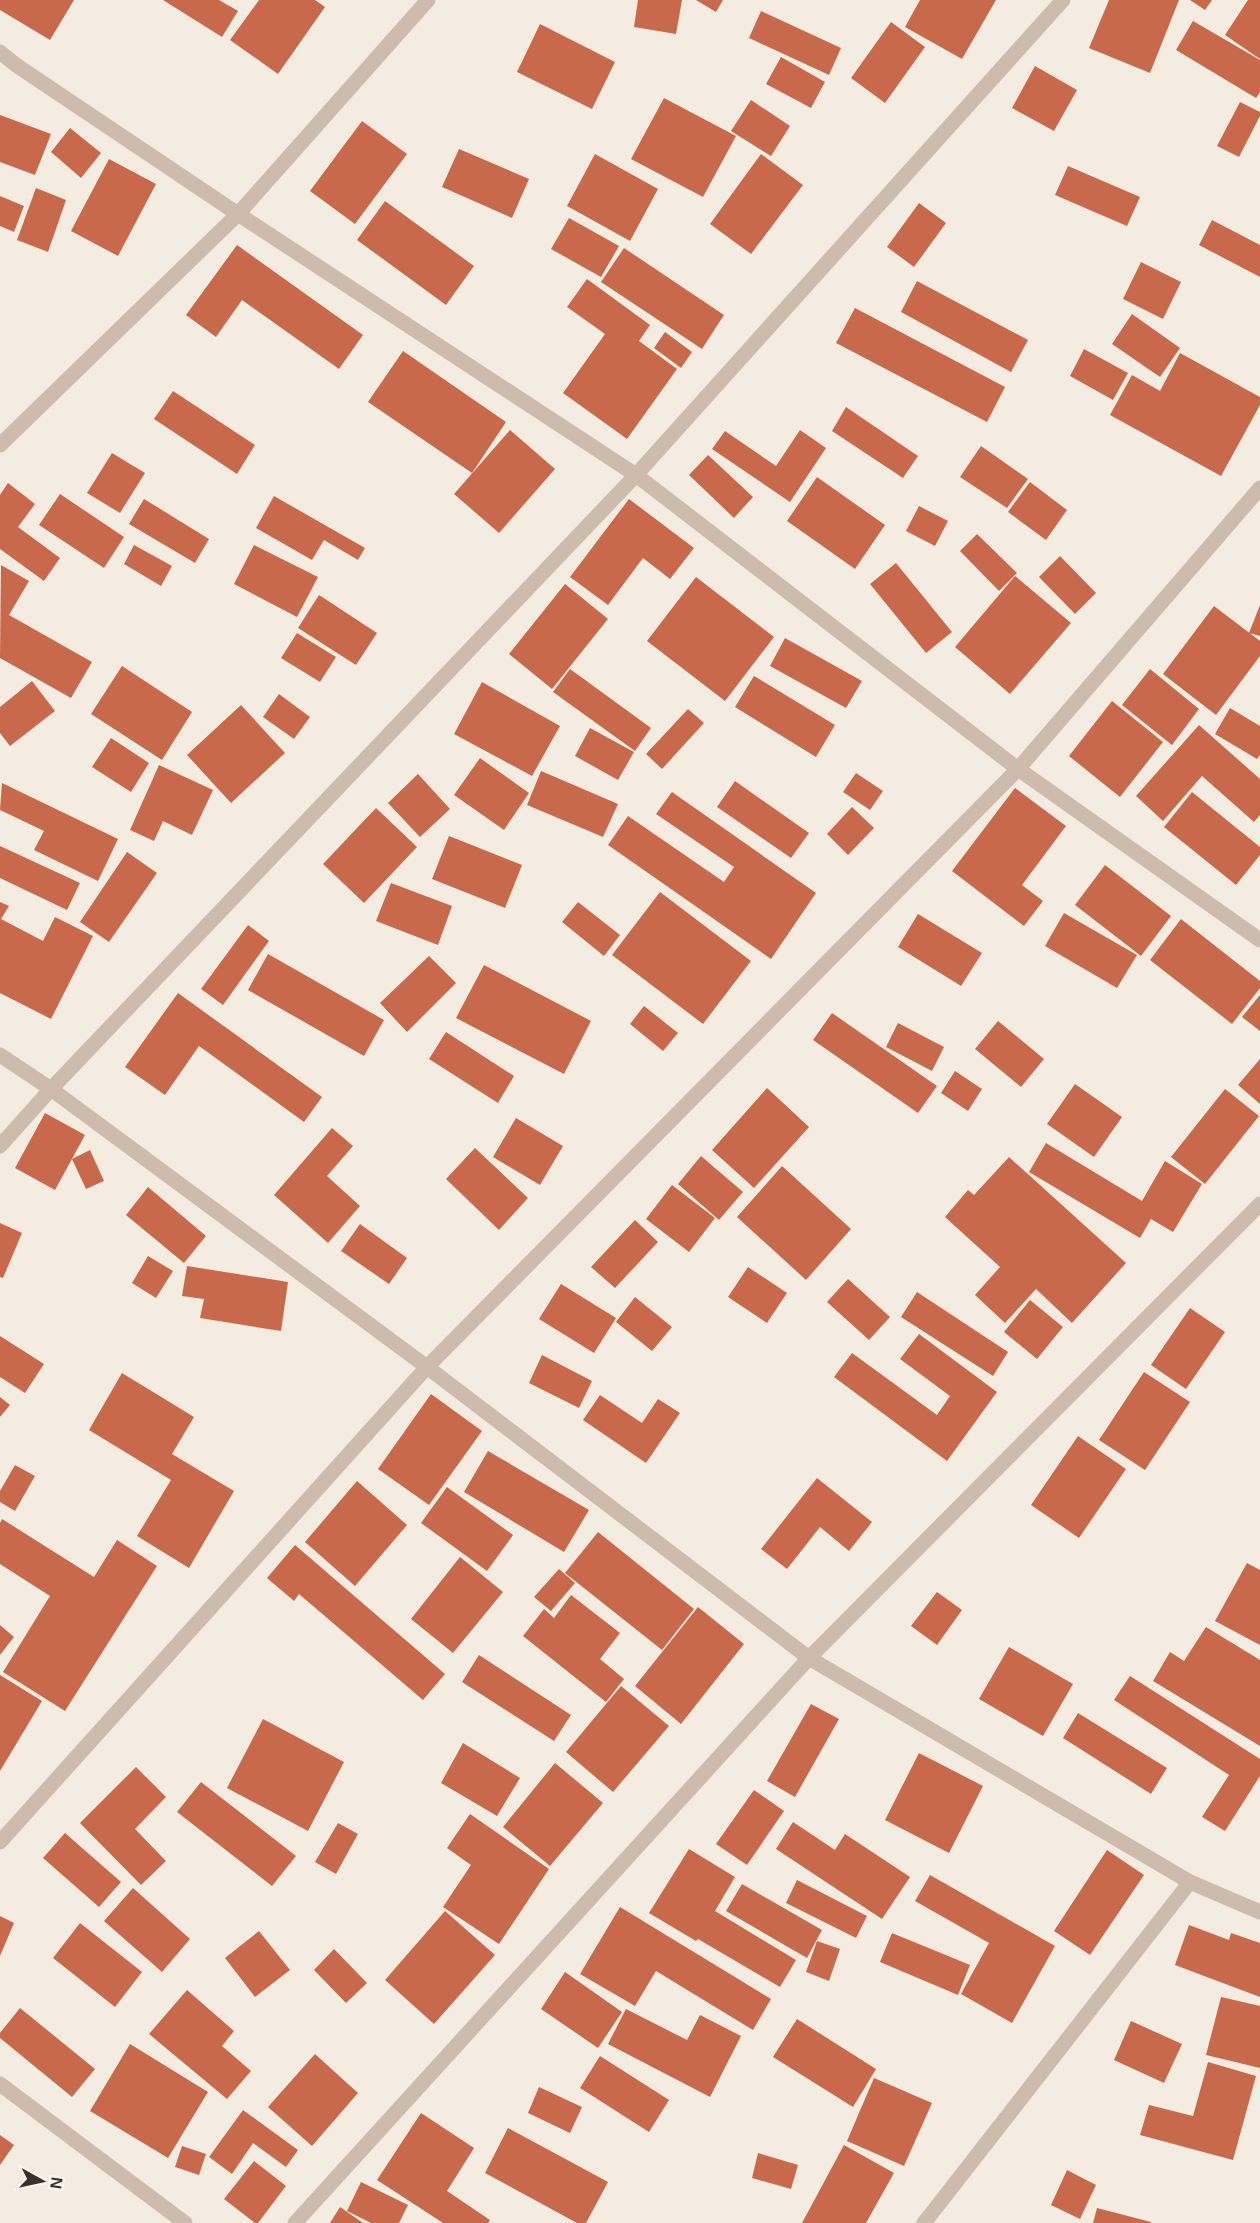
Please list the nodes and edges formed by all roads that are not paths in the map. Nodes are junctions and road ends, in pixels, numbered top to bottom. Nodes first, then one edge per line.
1 (428, 0) edge
2 (1063, 0) edge
3 (0, 52) edge
4 (238, 214) junction
5 (0, 445) edge
6 (636, 475) junction
7 (1260, 488) edge
8 (1018, 769) junction
9 (1260, 940) edge
10 (0, 1055) edge
11 (51, 1089) junction
12 (0, 1146) edge
13 (1260, 1204) edge
14 (427, 1367) junction
15 (809, 1658) junction
16 (0, 1842) edge
17 (1190, 1882) junction
18 (1259, 1911) edge
19 (0, 2084) edge
20 (185, 2223) edge
21 (295, 2223) edge
22 (924, 2223) edge

1 - 4 street
2 - 6 street
3 - 4 street
4 - 5 street
4 - 6 street
6 - 8 street
6 - 11 street
7 - 8 street
8 - 9 street
8 - 14 street
10 - 11 street
11 - 12 street
11 - 14 street
13 - 15 street
14 - 15 street
14 - 16 street
15 - 17 street
15 - 21 street
17 - 18 street
17 - 22 street
19 - 20 street

